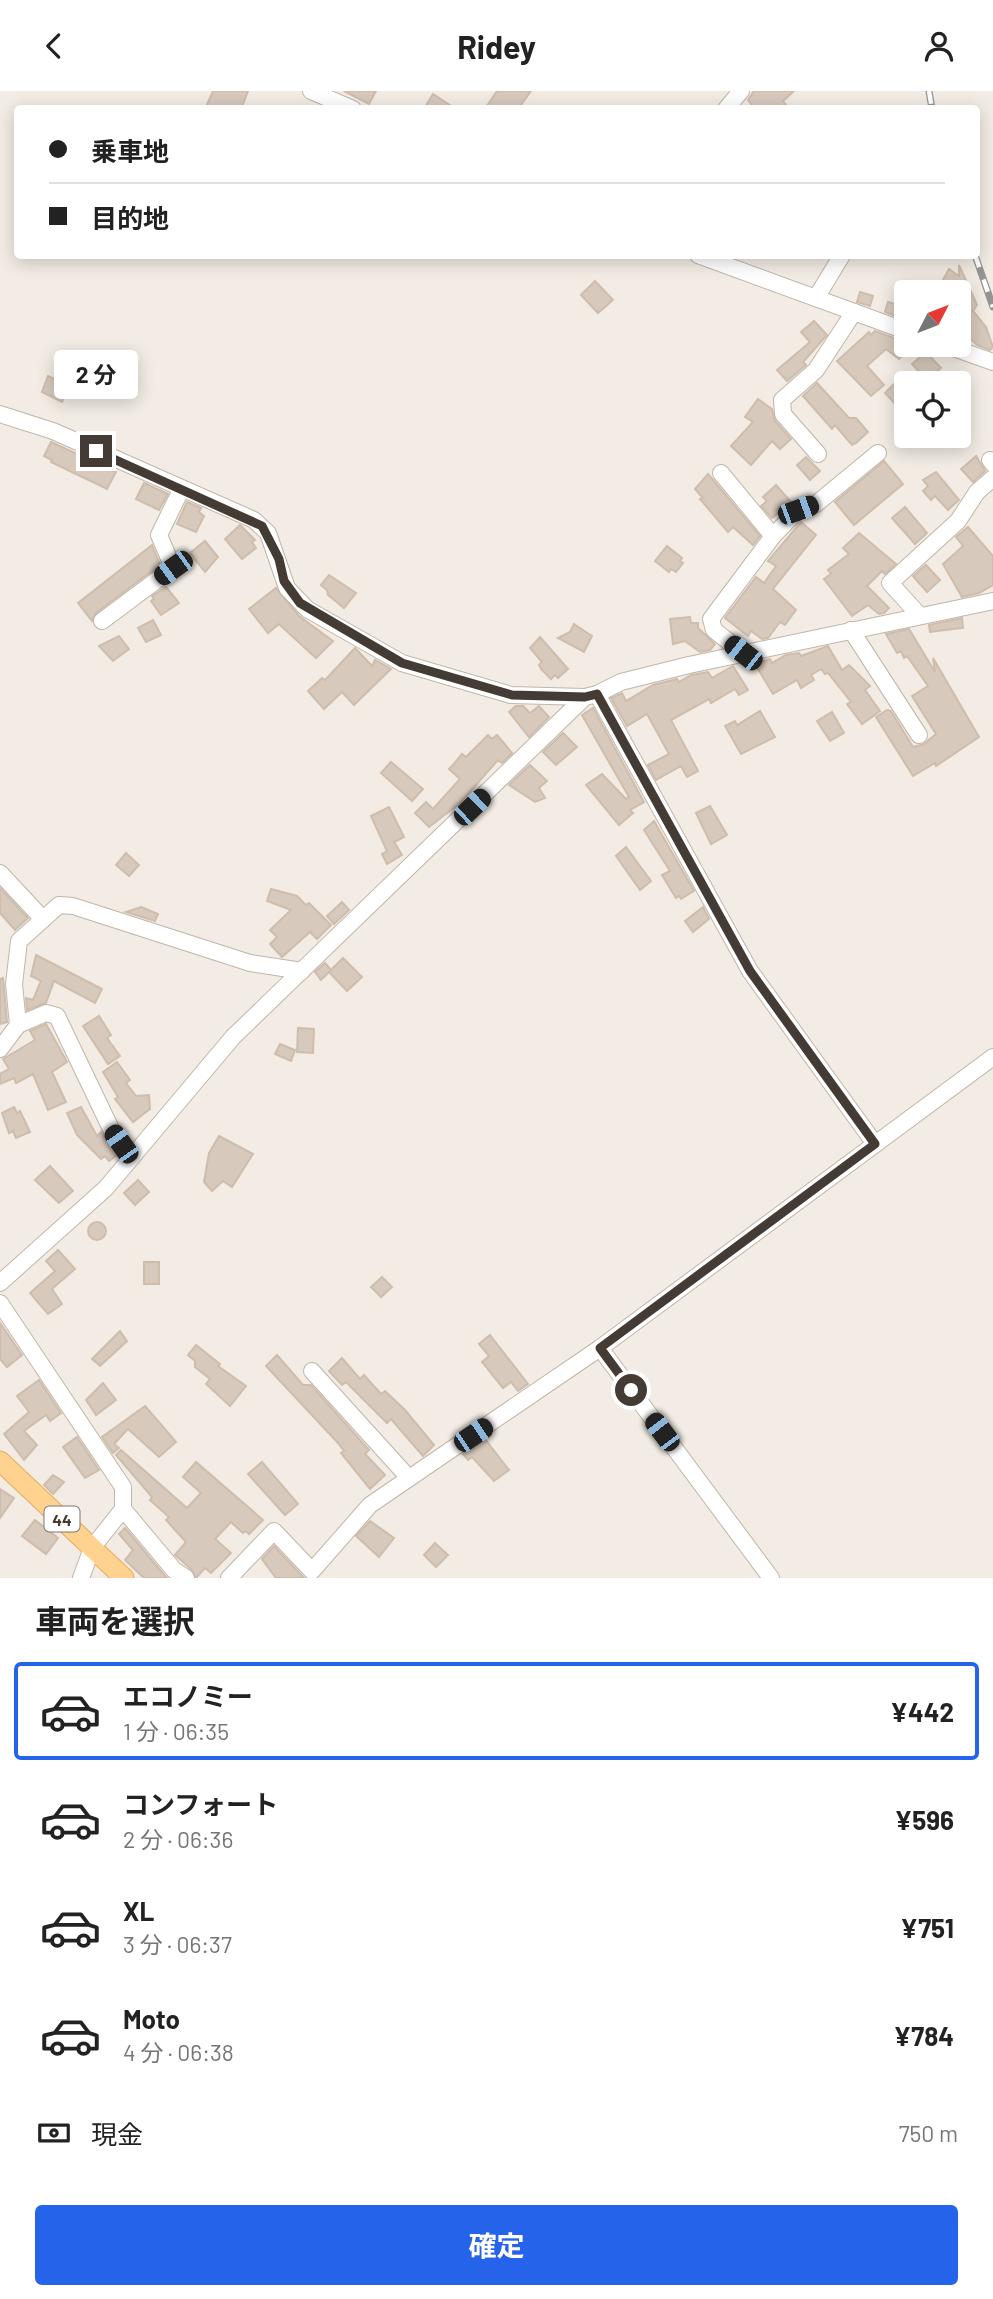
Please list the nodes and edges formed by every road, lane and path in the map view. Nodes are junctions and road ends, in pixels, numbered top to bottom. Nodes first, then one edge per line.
1 (311, 91) edge
2 (741, 91) edge
3 (344, 105) edge
4 (729, 105) edge
5 (709, 259) edge
6 (840, 259) edge
7 (816, 298) junction
8 (854, 312) junction
9 (894, 327) edge
10 (971, 354) edge
11 (993, 362) edge
12 (0, 414) edge
13 (807, 450) dead end
14 (878, 453) dead end
15 (721, 473) dead end
16 (993, 478) edge
17 (181, 490) junction
18 (774, 536) junction
19 (993, 601) edge
20 (920, 616) junction
21 (102, 621) dead end
22 (850, 631) junction
23 (743, 653) junction
24 (591, 696) junction
25 (919, 735) dead end
26 (0, 873) edge
27 (42, 918) junction
28 (302, 971) junction
29 (18, 1025) junction
30 (0, 1048) edge
31 (993, 1057) edge
32 (875, 1144) junction
33 (131, 1157) junction
34 (0, 1283) edge
35 (0, 1303) edge
36 (600, 1348) junction
37 (312, 1371) dead end
38 (0, 1461) edge
39 (409, 1478) junction
40 (123, 1509) junction
41 (92, 1548) junction
42 (81, 1578) edge
43 (124, 1578) edge
44 (186, 1578) edge
45 (229, 1578) edge
46 (771, 1578) edge

1 - 3 street
2 - 4 street
5 - 7 street
6 - 7 street
7 - 8 street
8 - 9 street
8 - 13 street
10 - 11 street
12 - 17 street
14 - 18 street
15 - 18 street
16 - 20 street
17 - 21 street
17 - 24 street
18 - 23 street
19 - 20 street
20 - 22 street
22 - 23 street
22 - 25 street
23 - 24 street
24 - 28 street
24 - 32 street
26 - 27 street
27 - 28 street
27 - 29 street
28 - 33 street
29 - 30 street
29 - 33 street
31 - 32 street
32 - 36 street
33 - 34 street
35 - 40 street
36 - 39 street
36 - 46 street
37 - 39 street
38 - 41 main road, 44
39 - 45 street
40 - 41 street
40 - 44 street
41 - 42 street
41 - 43 main road, 44

